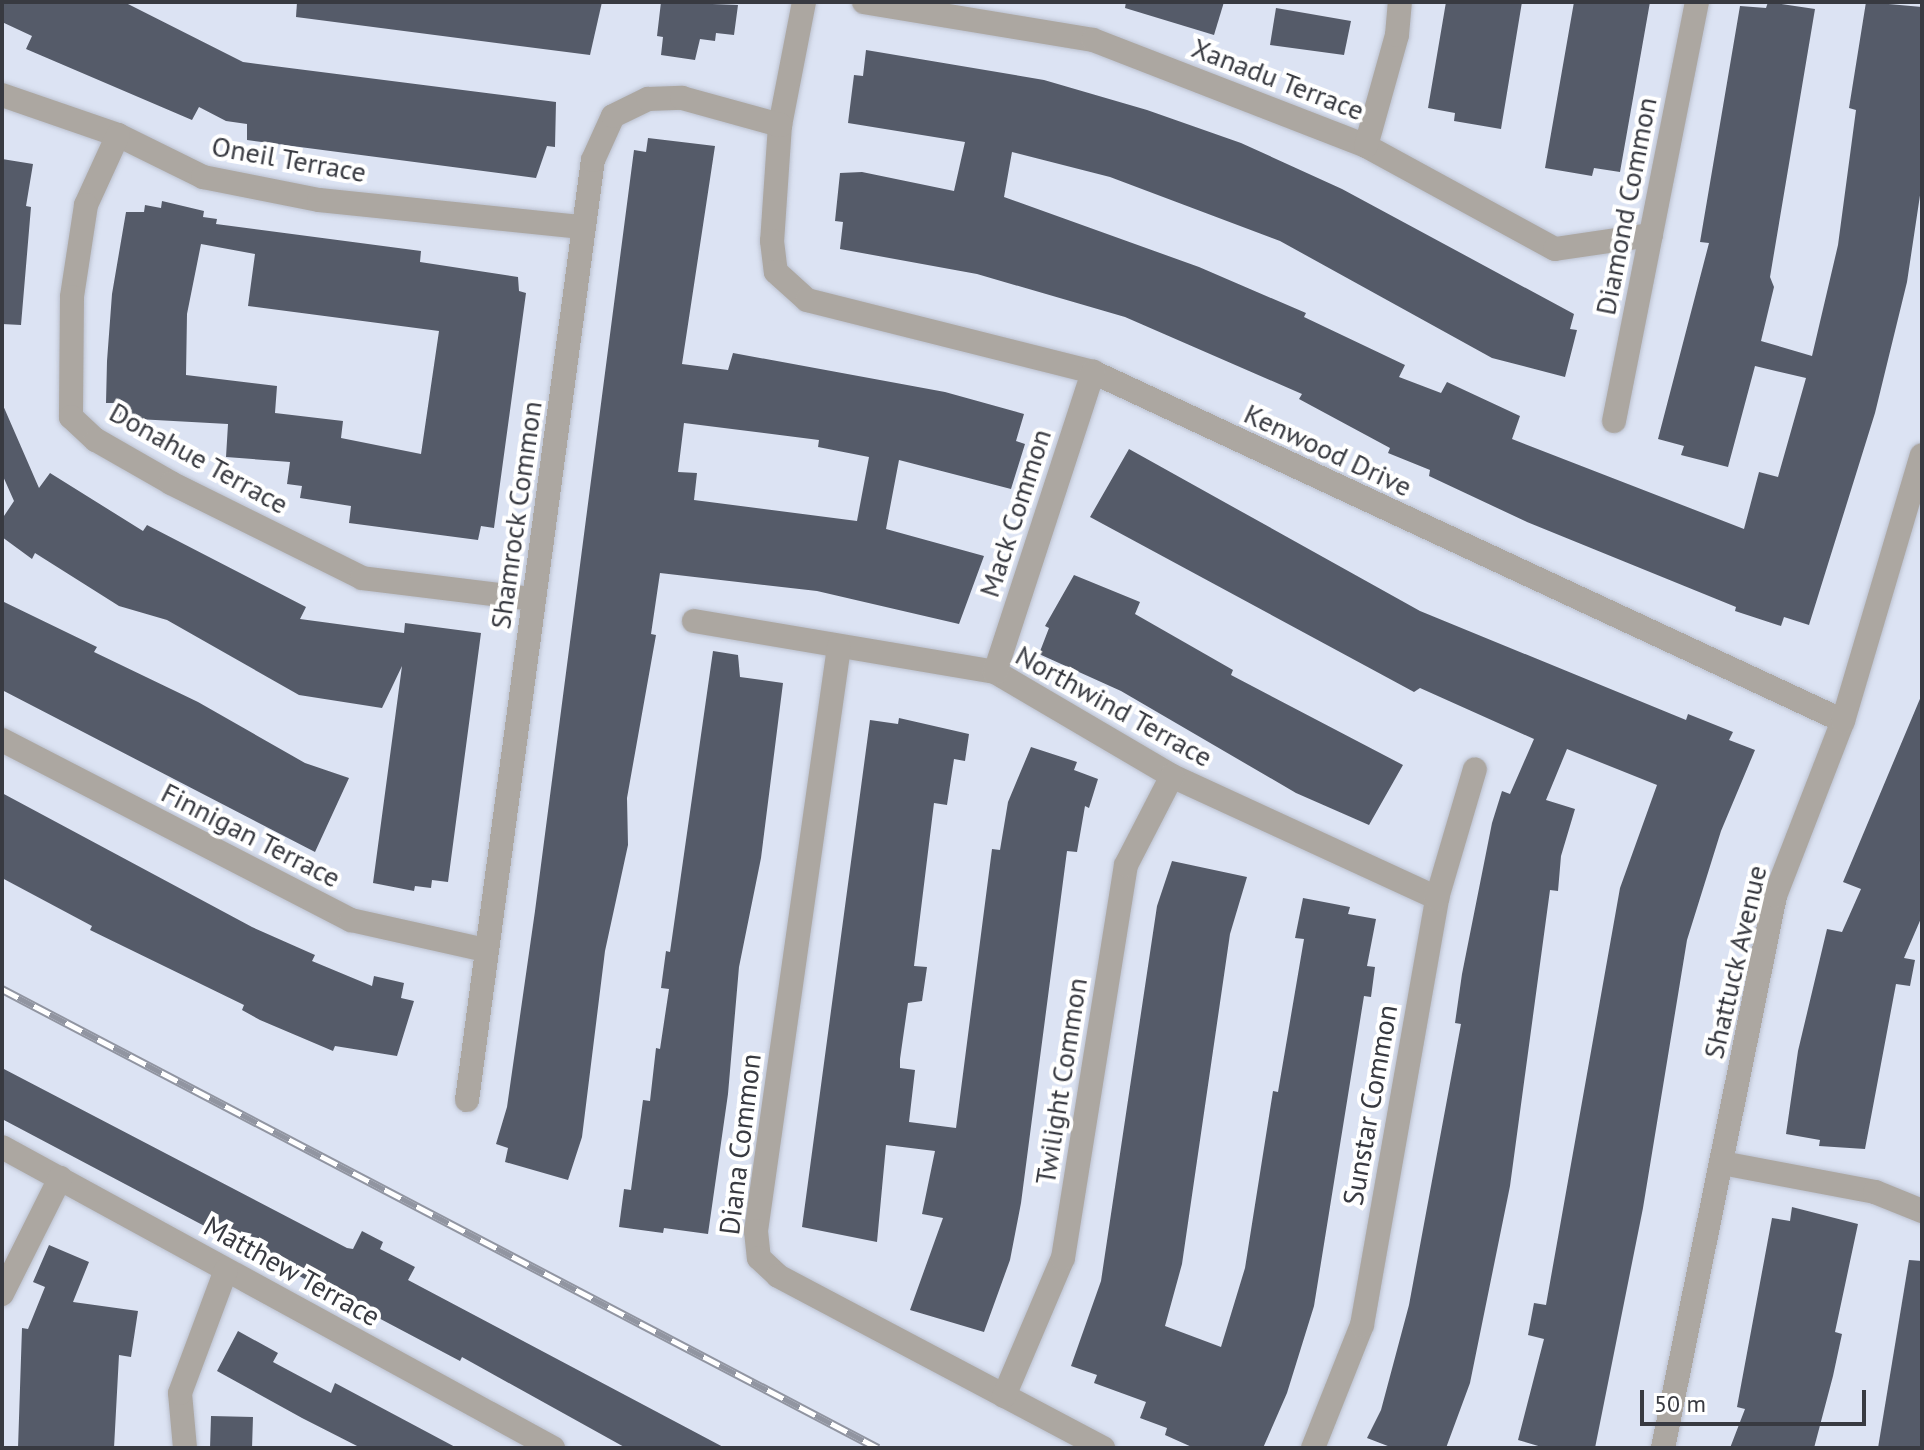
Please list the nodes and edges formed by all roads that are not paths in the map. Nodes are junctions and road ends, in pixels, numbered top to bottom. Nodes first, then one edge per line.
1 (804, 2) edge
2 (864, 2) edge
3 (1400, 2) edge
4 (1697, 2) edge
5 (2, 95) edge
6 (780, 125) junction
7 (118, 135) junction
8 (1366, 146) junction
9 (580, 227) junction
10 (1651, 235) junction
11 (1093, 372) junction
12 (1614, 421) dead end
13 (1922, 455) edge
14 (534, 599) junction
15 (694, 621) dead end
16 (839, 647) junction
17 (995, 672) junction
18 (1843, 721) junction
19 (2, 740) edge
20 (1475, 769) dead end
21 (1172, 776) junction
22 (1437, 898) junction
23 (485, 950) junction
24 (467, 1100) dead end
25 (2, 1147) edge
26 (1722, 1163) junction
27 (60, 1178) junction
28 (1922, 1211) edge
29 (226, 1270) junction
30 (2, 1294) edge
31 (1004, 1396) junction
32 (185, 1448) edge
33 (553, 1448) edge
34 (1103, 1448) edge
35 (1313, 1448) edge
36 (1663, 1448) edge

1 - 6 street
2 - 8 street, Xanadu Terrace
3 - 8 street
4 - 10 street, Diamond Common
5 - 7 street, Oneil Terrace
6 - 9 street, Shamrock Common
6 - 11 street, Kenwood Drive
7 - 9 street, Oneil Terrace
7 - 14 street, Donahue Terrace
8 - 10 street, Xanadu Terrace
9 - 14 street, Shamrock Common
10 - 12 street, Diamond Common
11 - 17 street, Mack Common
11 - 18 street, Kenwood Drive
13 - 18 street, Shattuck Avenue
14 - 23 street, Shamrock Common
15 - 16 street, Northwind Terrace
16 - 17 street, Northwind Terrace
16 - 31 street, Diana Common
17 - 21 street, Northwind Terrace
18 - 26 street, Shattuck Avenue
19 - 23 street, Finnigan Terrace
20 - 22 street, Sunstar Common
21 - 22 street, Northwind Terrace
21 - 31 street, Twilight Common
22 - 35 street, Sunstar Common
23 - 24 street, Shamrock Common
25 - 27 street, Matthew Terrace
26 - 28 street
26 - 36 street, Shattuck Avenue
27 - 29 street, Matthew Terrace
27 - 30 street
29 - 32 street
29 - 33 street, Matthew Terrace
31 - 34 street, Diana Common

